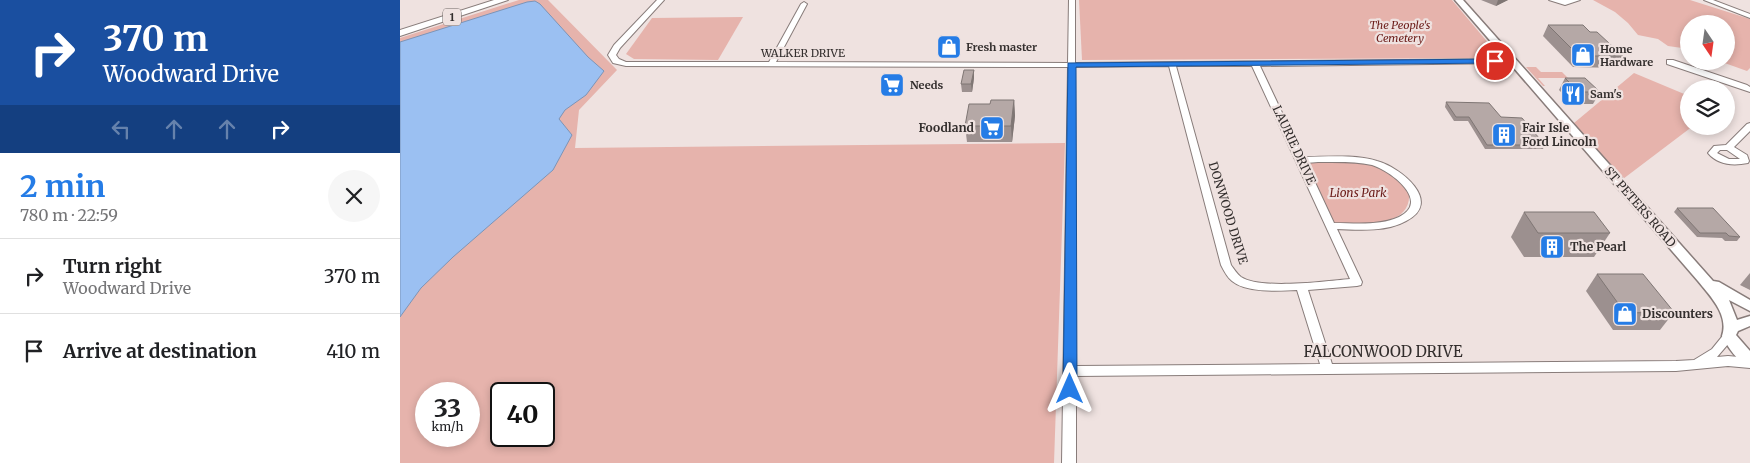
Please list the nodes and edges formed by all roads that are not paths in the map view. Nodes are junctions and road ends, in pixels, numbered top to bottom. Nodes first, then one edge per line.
1 (492, 0) edge
2 (503, 0) edge
3 (660, 0) edge
4 (1072, 0) edge
5 (1459, 0) edge
6 (1552, 0) edge
7 (1577, 0) edge
8 (1707, 0) edge
9 (804, 4) dead end
10 (1750, 16) edge
11 (400, 29) edge
12 (400, 33) edge
13 (1512, 61) junction
14 (1670, 62) dead end
15 (1256, 63) junction
16 (1172, 64) junction
17 (772, 65) junction
18 (1072, 65) junction
19 (1748, 86) edge
20 (1750, 126) edge
21 (1729, 147) dead end
22 (1300, 160) junction
23 (1332, 226) junction
24 (1703, 278) junction
25 (1357, 282) joint
26 (1301, 286) junction
27 (1750, 306) edge
28 (1750, 321) edge
29 (1731, 332) junction
30 (1750, 361) edge
31 (1696, 365) junction
32 (1328, 368) junction
33 (1070, 371) junction
34 (1070, 463) edge

1 - 11 highway, 1
2 - 12 highway, 1
3 - 17 street, WALKER DRIVE
4 - 18 street
5 - 13 main road, ST PETERS ROAD
6 - 7 street
8 - 10 street
9 - 17 street
13 - 15 street, WALKER DRIVE
13 - 24 main road, ST PETERS ROAD
14 - 19 street
15 - 16 street, WALKER DRIVE
15 - 22 street, LAURIE DRIVE
16 - 18 street, WALKER DRIVE
16 - 26 street, DONWOOD DRIVE
17 - 18 street, WALKER DRIVE
18 - 33 street
20 - 21 street
22 - 23 street, LAURIE DRIVE
22 - 23 street
23 - 25 street, LAURIE DRIVE
24 - 27 main road, ST PETERS ROAD
24 - 29 main road, ST PETERS ROAD
25 - 26 street, DONWOOD DRIVE
26 - 32 street
28 - 29 main road
29 - 30 main road
29 - 31 street
30 - 31 street, FALCONWOOD DRIVE
31 - 32 street, FALCONWOOD DRIVE
32 - 33 street, FALCONWOOD DRIVE
33 - 34 street

